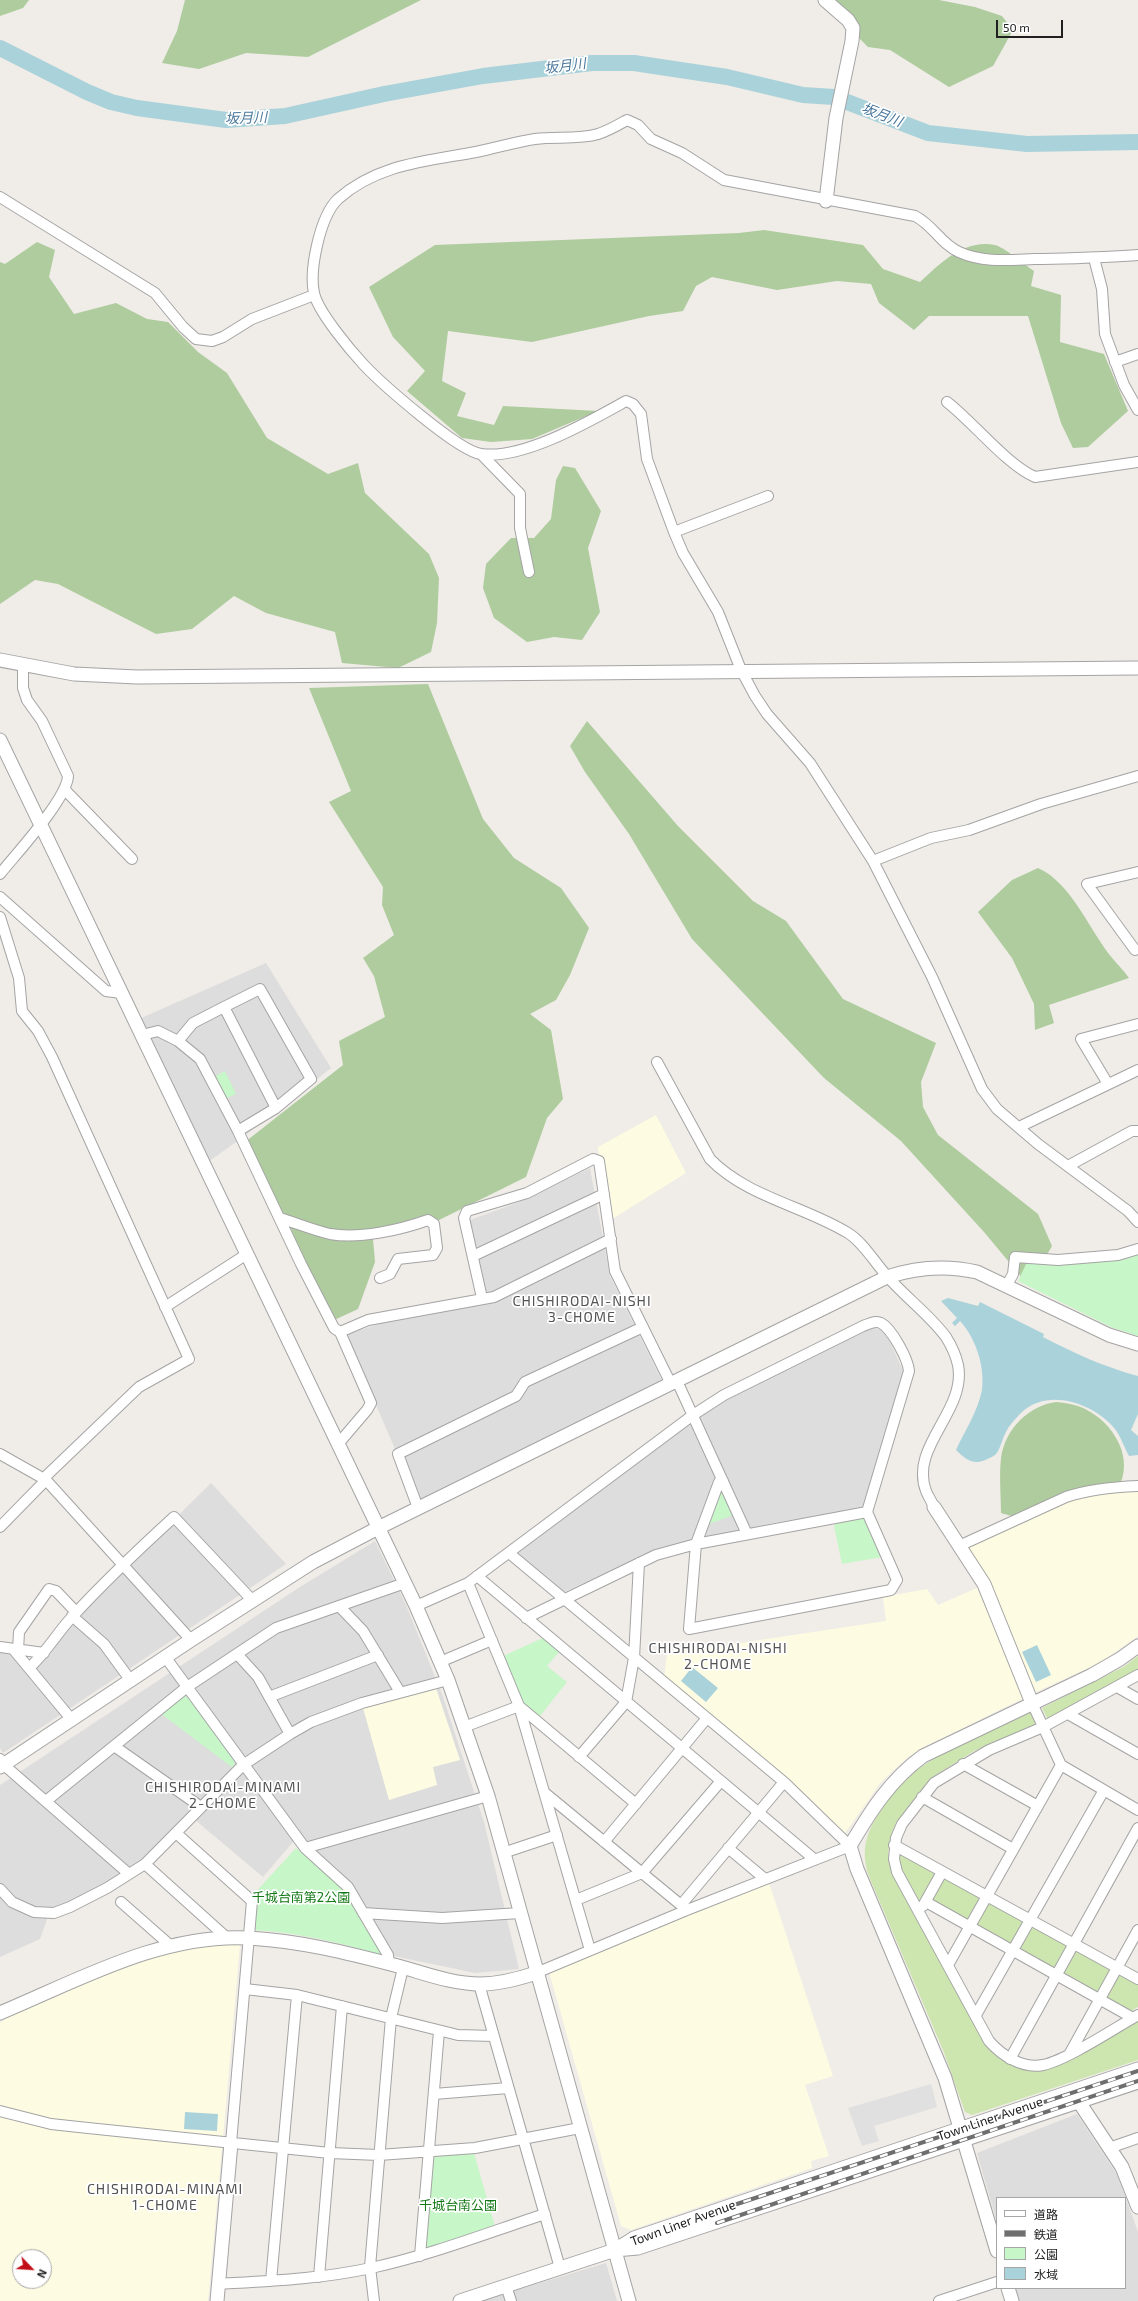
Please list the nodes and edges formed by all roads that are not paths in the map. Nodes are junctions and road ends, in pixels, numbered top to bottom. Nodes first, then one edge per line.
1 (825, 0) edge
2 (0, 197) edge
3 (826, 201) junction
4 (1138, 255) edge
5 (1094, 258) junction
6 (314, 295) junction
7 (1138, 354) edge
8 (1115, 362) junction
9 (947, 402) dead end
10 (1138, 410) edge
11 (482, 455) junction
12 (1138, 462) edge
13 (768, 496) dead end
14 (674, 532) junction
15 (529, 572) dead end
16 (0, 660) edge
17 (23, 664) junction
18 (1138, 668) edge
19 (741, 670) junction
20 (0, 740) edge
21 (1138, 776) edge
22 (65, 790) junction
23 (40, 824) junction
24 (132, 860) dead end
25 (873, 861) junction
26 (1138, 872) edge
27 (0, 874) edge
28 (0, 897) edge
29 (0, 917) edge
30 (1137, 952) edge
31 (122, 993) junction
32 (224, 1007) junction
33 (1138, 1024) edge
34 (142, 1035) junction
35 (178, 1041) junction
36 (657, 1062) dead end
37 (1138, 1070) edge
38 (1108, 1084) junction
39 (276, 1108) junction
40 (1019, 1127) junction
41 (238, 1131) junction
42 (1138, 1131) edge
43 (1068, 1166) junction
44 (604, 1194) junction
45 (280, 1218) junction
46 (1138, 1222) edge
47 (611, 1239) junction
48 (1138, 1249) edge
49 (247, 1254) junction
50 (472, 1256) junction
51 (887, 1277) junction
52 (380, 1278) dead end
53 (1007, 1285) junction
54 (482, 1298) junction
55 (165, 1307) junction
56 (643, 1327) junction
57 (340, 1332) junction
58 (1138, 1344) edge
59 (674, 1382) junction
60 (693, 1415) junction
61 (338, 1444) junction
62 (0, 1454) edge
63 (45, 1479) junction
64 (723, 1481) junction
65 (1138, 1486) edge
66 (934, 1507) joint
67 (418, 1508) junction
68 (866, 1512) junction
69 (2, 1521) edge
70 (378, 1528) junction
71 (747, 1534) junction
72 (696, 1544) junction
73 (959, 1546) junction
74 (509, 1553) junction
75 (639, 1563) junction
76 (122, 1565) junction
77 (477, 1576) junction
78 (405, 1583) junction
79 (468, 1583) junction
80 (563, 1599) junction
81 (252, 1601) junction
82 (339, 1606) junction
83 (416, 1606) junction
84 (74, 1614) junction
85 (526, 1618) junction
86 (192, 1640) junction
87 (492, 1640) junction
88 (1138, 1646) edge
89 (0, 1647) edge
90 (16, 1649) junction
91 (44, 1653) junction
92 (237, 1654) junction
93 (378, 1655) junction
94 (166, 1658) junction
95 (634, 1658) junction
96 (440, 1662) junction
97 (29, 1668) junction
98 (1138, 1675) edge
99 (448, 1680) junction
100 (131, 1681) junction
101 (187, 1687) junction
102 (1117, 1687) junction
103 (400, 1692) junction
104 (269, 1697) junction
105 (1138, 1699) edge
106 (626, 1702) junction
107 (1032, 1703) junction
108 (519, 1706) junction
109 (1068, 1714) junction
110 (707, 1718) junction
111 (72, 1720) junction
112 (464, 1727) junction
113 (1043, 1727) junction
114 (290, 1734) junction
115 (114, 1746) junction
116 (682, 1748) junction
117 (1138, 1754) edge
118 (580, 1757) junction
119 (1, 1764) edge
120 (243, 1764) junction
121 (963, 1764) junction
122 (1061, 1765) junction
123 (721, 1781) junction
124 (784, 1782) junction
125 (1104, 1790) junction
126 (545, 1793) junction
127 (488, 1796) junction
128 (922, 1797) junction
129 (46, 1801) junction
130 (636, 1804) junction
131 (1038, 1806) junction
132 (201, 1807) junction
133 (1138, 1810) edge
134 (758, 1813) junction
135 (1138, 1828) edge
136 (176, 1832) junction
137 (557, 1835) junction
138 (604, 1842) junction
139 (894, 1845) junction
140 (850, 1846) junction
141 (305, 1848) junction
142 (728, 1848) junction
143 (1013, 1849) junction
144 (503, 1853) junction
145 (814, 1859) junction
146 (145, 1864) junction
147 (942, 1872) junction
148 (642, 1873) junction
149 (129, 1874) junction
150 (765, 1879) junction
151 (0, 1889) edge
152 (986, 1896) junction
153 (576, 1900) junction
154 (121, 1902) dead end
155 (926, 1902) junction
156 (684, 1907) junction
157 (363, 1913) junction
158 (520, 1913) junction
159 (919, 1913) junction
160 (1030, 1920) junction
161 (969, 1926) junction
162 (1138, 1930) edge
163 (226, 1937) junction
164 (249, 1938) junction
165 (1074, 1944) junction
166 (171, 1946) junction
167 (590, 1950) junction
168 (1013, 1950) junction
169 (389, 1964) junction
170 (948, 1965) junction
171 (1117, 1967) junction
172 (403, 1968) junction
173 (536, 1973) junction
174 (1057, 1975) junction
175 (1138, 1979) edge
176 (479, 1984) junction
177 (244, 1989) junction
178 (297, 1995) junction
179 (1100, 1999) junction
180 (342, 2006) junction
181 (0, 2013) edge
182 (976, 2015) junction
183 (1135, 2016) edge
184 (391, 2018) junction
185 (439, 2031) junction
186 (493, 2036) junction
187 (1070, 2053) junction
188 (1010, 2059) junction
189 (1138, 2069) edge
190 (1138, 2082) edge
191 (508, 2088) junction
192 (434, 2094) junction
193 (1079, 2102) junction
194 (0, 2111) edge
195 (580, 2128) junction
196 (963, 2135) junction
197 (1138, 2138) edge
198 (523, 2139) junction
199 (231, 2143) junction
200 (283, 2148) junction
201 (1109, 2148) junction
202 (330, 2153) junction
203 (429, 2153) junction
204 (379, 2155) junction
205 (1135, 2192) edge
206 (1138, 2207) edge
207 (545, 2214) junction
208 (996, 2248) edge
209 (615, 2250) junction
210 (420, 2256) junction
211 (370, 2268) junction
212 (560, 2268) junction
213 (319, 2277) junction
214 (271, 2281) junction
215 (996, 2282) edge
216 (218, 2284) junction
217 (506, 2286) junction
218 (1008, 2289) edge
219 (216, 2301) edge
220 (374, 2301) edge
221 (460, 2301) edge
222 (511, 2301) edge
223 (630, 2301) edge
224 (939, 2301) edge
225 (1012, 2301) edge

1 - 3 street
2 - 6 street
3 - 5 street
3 - 6 street
4 - 5 street
5 - 8 street
6 - 11 street
7 - 8 street
8 - 10 street
9 - 12 street
11 - 14 street
11 - 15 street
13 - 14 street
14 - 19 street
16 - 17 street
17 - 19 street
17 - 22 street
18 - 19 street
19 - 25 street
20 - 23 street
21 - 25 street
22 - 23 street
22 - 24 street
23 - 27 street
23 - 31 street
25 - 40 street
26 - 30 street
28 - 31 street
29 - 55 street
31 - 34 street
32 - 35 street
32 - 39 street
32 - 39 street
33 - 38 street
34 - 35 street
34 - 49 street
35 - 41 street
36 - 51 street
37 - 38 street
38 - 40 street
39 - 41 street
40 - 43 street
41 - 45 street
42 - 43 street
43 - 46 street
44 - 47 street
44 - 50 street
44 - 50 street
45 - 52 street
45 - 57 street
47 - 54 street
47 - 56 street
48 - 53 street
49 - 55 street
49 - 61 street
50 - 54 street
51 - 53 street
51 - 59 street
51 - 66 street
53 - 58 street
54 - 57 street
55 - 63 street
56 - 59 street
56 - 67 street
57 - 61 street
59 - 60 street
59 - 67 street
60 - 64 street
60 - 68 street
60 - 74 street
61 - 70 street
62 - 63 street
63 - 69 street
63 - 76 street
64 - 71 street
64 - 72 street
65 - 73 street
66 - 73 street
67 - 70 street
68 - 71 street
68 - 72 street
70 - 78 street
70 - 81 street
71 - 72 street
72 - 75 street
73 - 107 street
74 - 77 street
74 - 80 street
75 - 80 street
75 - 95 street
76 - 81 street
76 - 84 street
76 - 86 street
77 - 79 street
77 - 85 street
78 - 82 street
78 - 83 street
79 - 83 street
79 - 87 street
80 - 85 street
80 - 95 street
81 - 86 street
82 - 92 street
82 - 93 street
83 - 96 street
84 - 90 street
84 - 91 street
84 - 100 street
85 - 106 street
86 - 94 street
87 - 96 street
87 - 108 street
88 - 107 street
89 - 90 street
90 - 91 street
90 - 97 street
91 - 97 street
92 - 101 street
92 - 104 street
93 - 103 street
93 - 104 street
94 - 100 street
94 - 101 street
95 - 106 street
95 - 110 street
96 - 99 street
97 - 111 street
98 - 102 street
99 - 103 street
99 - 112 street
100 - 111 street
101 - 115 street
101 - 120 street
102 - 105 street
102 - 109 street
103 - 114 street
104 - 114 street
106 - 116 street
106 - 118 street
107 - 113 street
107 - 140 street
108 - 112 street
108 - 118 street
108 - 126 street
109 - 113 street
109 - 117 street
110 - 116 street
110 - 124 street
111 - 119 street
112 - 127 street
113 - 121 street
113 - 122 street
114 - 120 street
115 - 129 street
115 - 132 street
116 - 123 street
116 - 130 street
118 - 130 street
119 - 129 street
120 - 132 street
120 - 141 street
121 - 128 street
121 - 131 street
122 - 125 street
122 - 131 street
123 - 134 street
123 - 148 street
124 - 134 street
124 - 140 street
125 - 133 street
125 - 160 street
126 - 137 street
126 - 138 street
127 - 141 street
127 - 144 street
128 - 139 street
128 - 143 street
129 - 149 street
130 - 138 street
131 - 143 street
132 - 136 street
134 - 142 street
134 - 145 street
135 - 165 street
136 - 146 street
136 - 164 street
137 - 144 street
137 - 153 street
138 - 148 street
139 - 147 street
139 - 159 street
140 - 145 street
140 - 196 street
141 - 157 street
142 - 150 street
142 - 156 street
143 - 152 street
144 - 158 street
145 - 150 street
146 - 149 street
146 - 163 street
147 - 152 street
147 - 155 street
148 - 153 street
148 - 156 street
149 - 151 street
150 - 156 street
152 - 160 street
152 - 161 street
153 - 167 street
154 - 166 street
155 - 159 street
155 - 161 street
156 - 167 street
157 - 158 street
157 - 169 street
158 - 173 street
159 - 170 street
160 - 165 street
160 - 168 street
161 - 168 street
161 - 170 street
162 - 171 street
163 - 164 street
163 - 166 street
164 - 169 street
164 - 177 street
165 - 171 street
165 - 174 street
166 - 181 street
167 - 173 street
168 - 174 street
168 - 182 street
169 - 172 street
170 - 182 street
171 - 175 street
171 - 179 street
172 - 176 street
172 - 184 street
173 - 176 street
173 - 195 street
174 - 179 street
174 - 188 street
176 - 186 street
177 - 178 street
177 - 199 street
178 - 180 street
178 - 200 street
179 - 183 street
179 - 187 street
180 - 184 street
180 - 202 street
182 - 188 street
183 - 187 street
184 - 185 street
184 - 204 street
185 - 186 street
185 - 192 street
186 - 191 street
187 - 188 street
189 - 196 street, Town Liner Avenue
190 - 193 street, Town Liner Avenue
191 - 192 street
191 - 198 street
192 - 203 street
193 - 196 street, Town Liner Avenue
193 - 201 street
194 - 199 street
195 - 198 street
195 - 209 street
196 - 208 street
196 - 209 street, Town Liner Avenue
197 - 201 street
198 - 203 street
198 - 207 street
199 - 200 street
199 - 216 street
200 - 202 street
200 - 214 street
201 - 205 street
202 - 204 street
202 - 213 street
203 - 204 street
203 - 210 street
204 - 211 street
205 - 206 street
207 - 210 street
207 - 212 street
209 - 212 street, Town Liner Avenue
209 - 223 street
210 - 211 street
211 - 213 street
211 - 220 street
212 - 217 street, Town Liner Avenue
213 - 214 street
214 - 216 street
215 - 224 street
216 - 219 street
217 - 221 street, Town Liner Avenue
217 - 222 street
218 - 225 street

